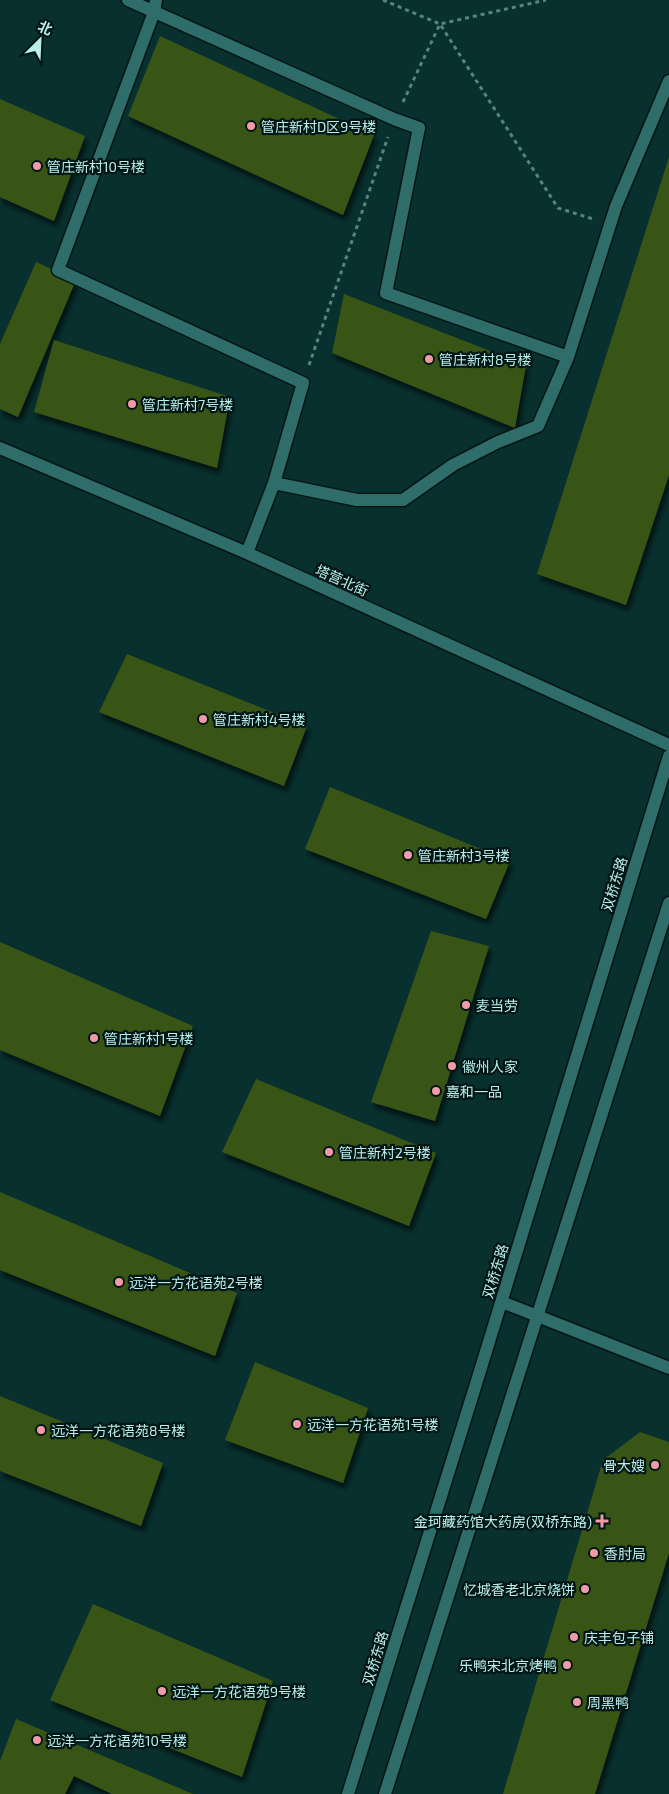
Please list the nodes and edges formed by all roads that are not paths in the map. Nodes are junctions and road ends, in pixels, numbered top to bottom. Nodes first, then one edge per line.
1 (128, 0) edge
2 (155, 6) edge
3 (669, 81) edge
4 (568, 357) junction
5 (0, 448) edge
6 (274, 483) junction
7 (247, 553) junction
8 (669, 745) edge
9 (669, 756) edge
10 (669, 902) edge
11 (502, 1302) junction
12 (537, 1316) junction
13 (669, 1368) edge
14 (348, 1794) edge
15 (385, 1794) edge

1 - 2 street
2 - 4 street
2 - 6 street
3 - 4 street
4 - 6 street
5 - 7 street, 塔营北街
6 - 7 street
7 - 8 street, 塔营北街
9 - 11 street, 双桥东路
10 - 12 street
11 - 12 street
11 - 14 street, 双桥东路
12 - 13 street
12 - 15 street

